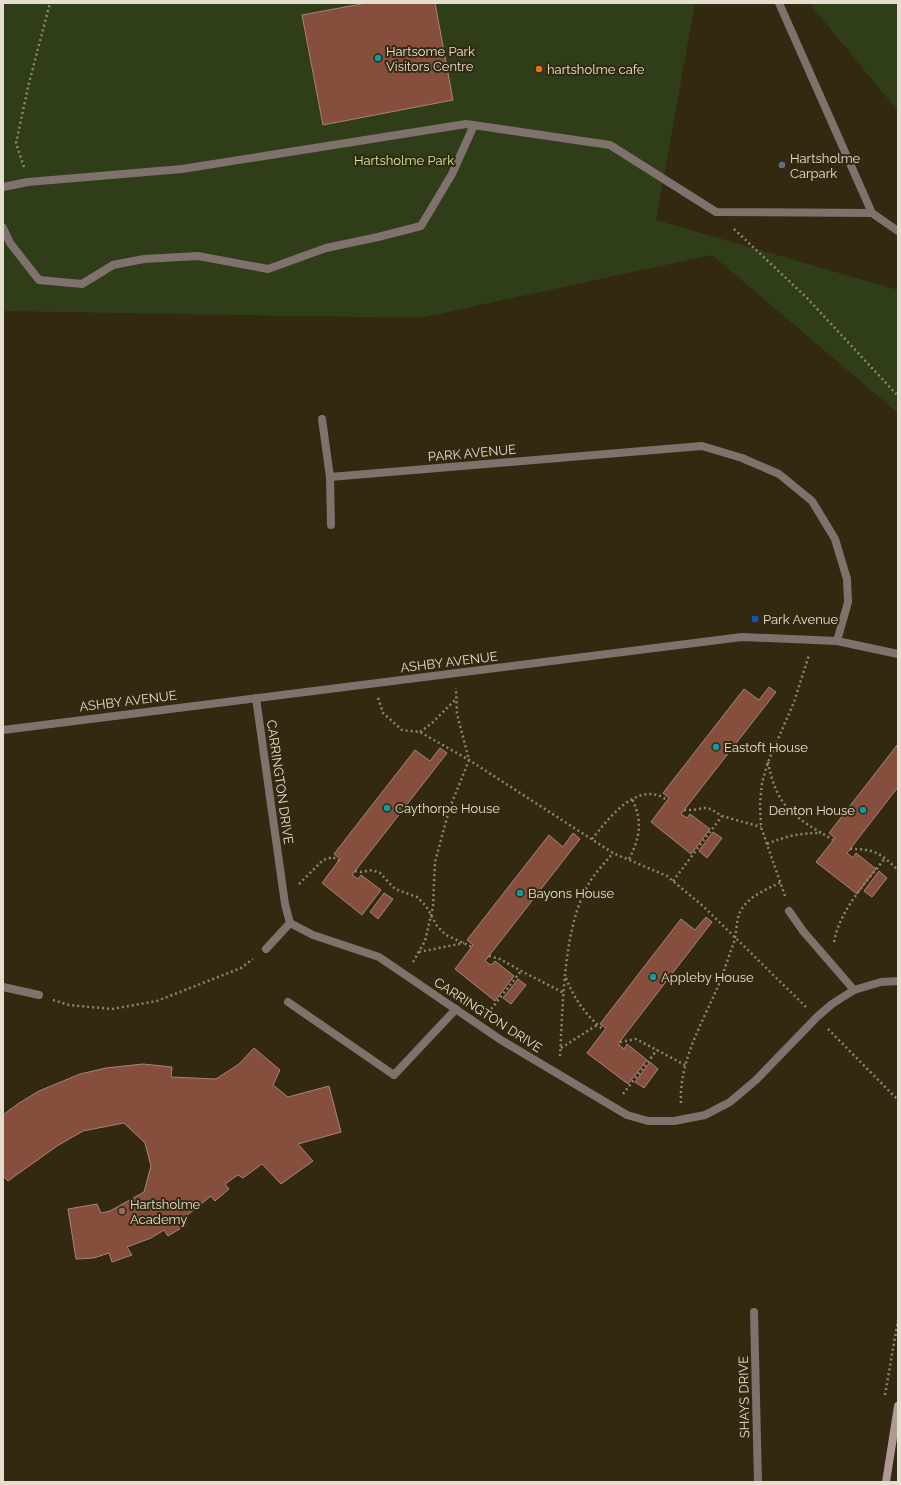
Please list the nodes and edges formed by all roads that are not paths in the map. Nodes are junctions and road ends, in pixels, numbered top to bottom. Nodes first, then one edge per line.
1 (779, 3) edge
2 (474, 126) junction
3 (3, 187) edge
4 (872, 213) junction
5 (3, 228) edge
6 (898, 231) edge
7 (322, 419) dead end
8 (330, 477) junction
9 (331, 525) dead end
10 (837, 641) junction
11 (898, 654) edge
12 (256, 698) junction
13 (3, 730) edge
14 (789, 911) road end
15 (290, 923) junction
16 (266, 949) road end
17 (898, 981) edge
18 (3, 987) edge
19 (854, 990) junction
20 (39, 995) road end
21 (288, 1002) dead end
22 (456, 1009) junction
23 (754, 1312) dead end
24 (898, 1406) edge
25 (758, 1482) edge
26 (886, 1482) edge

1 - 4 street
2 - 3 street
2 - 4 street
2 - 5 street
4 - 6 street
7 - 8 street
8 - 9 street
8 - 10 street, PARK AVENUE
10 - 11 street, ASHBY AVENUE
10 - 12 street, ASHBY AVENUE
12 - 13 street, ASHBY AVENUE
12 - 15 street, CARRINGTON DRIVE
14 - 19 street
15 - 16 street
15 - 22 street, CARRINGTON DRIVE
17 - 19 street, CARRINGTON DRIVE
18 - 20 street
19 - 22 street, CARRINGTON DRIVE
21 - 22 street
23 - 25 street, SHAYS DRIVE
24 - 26 main road

